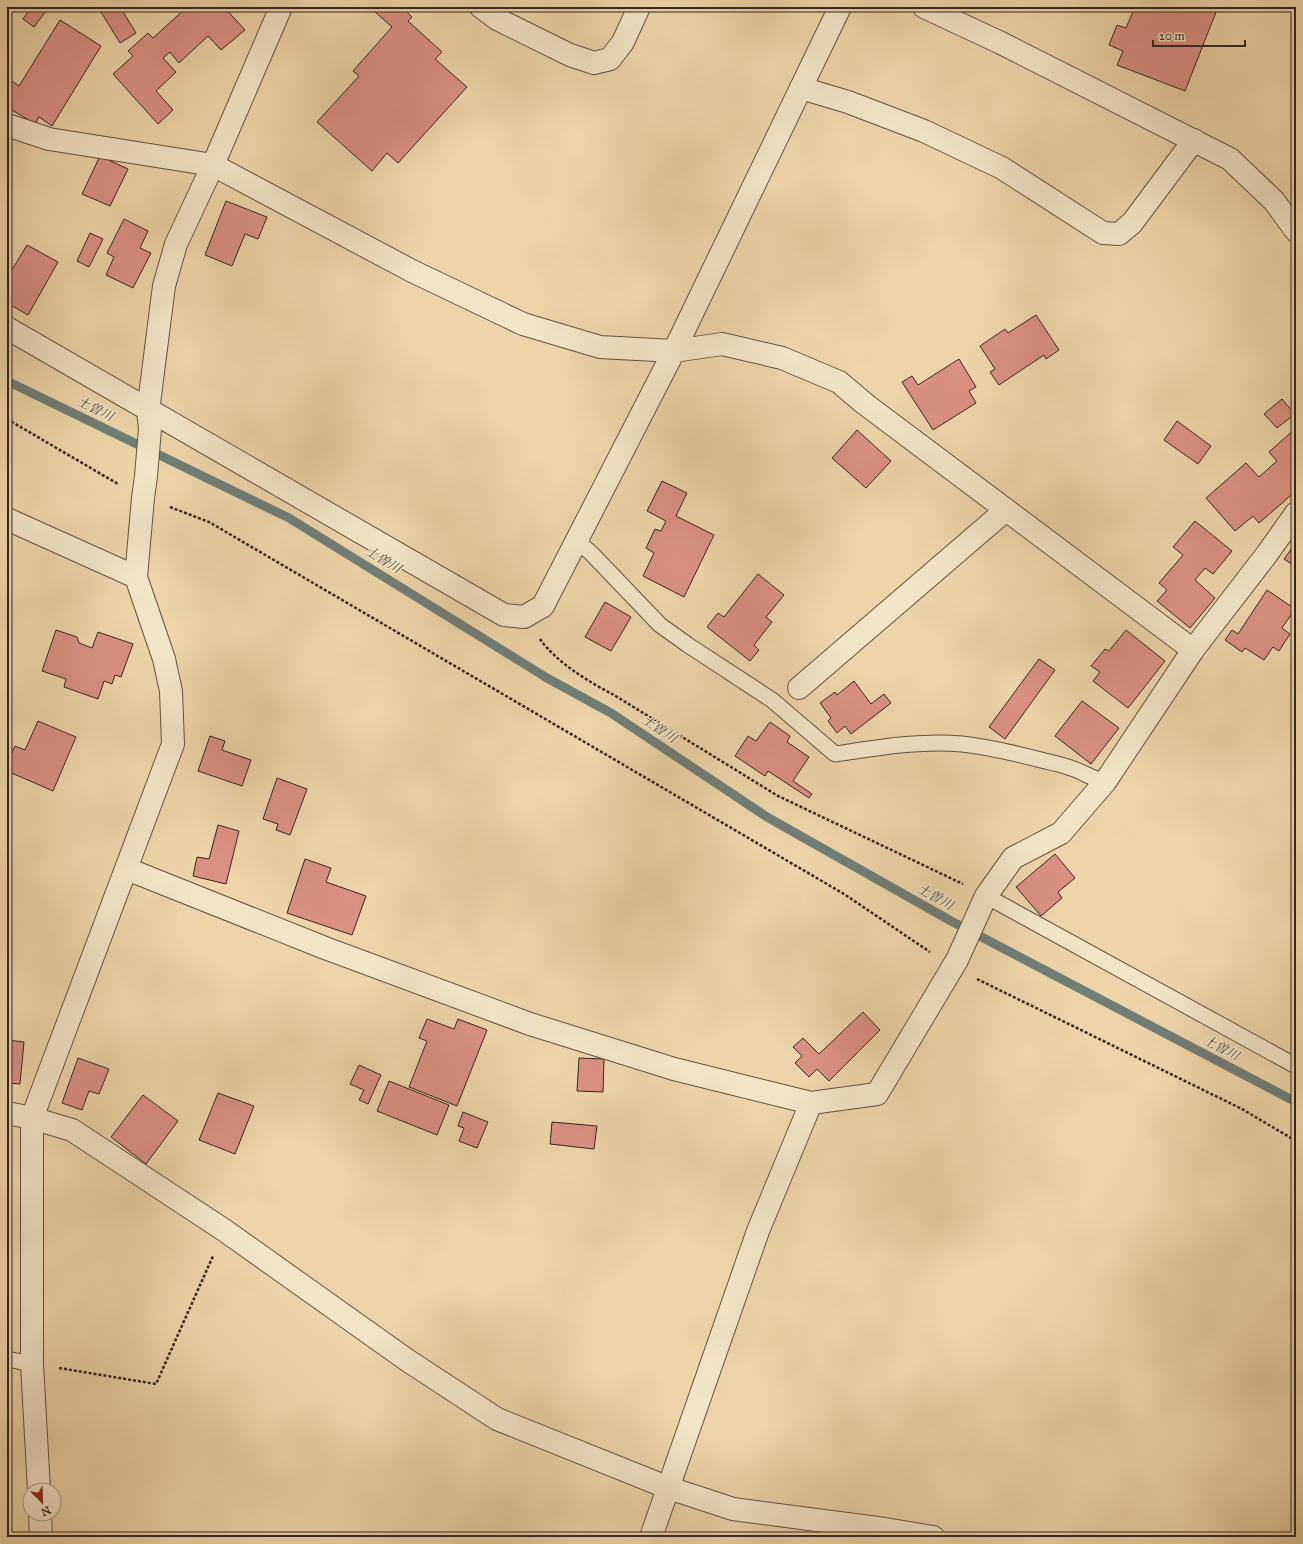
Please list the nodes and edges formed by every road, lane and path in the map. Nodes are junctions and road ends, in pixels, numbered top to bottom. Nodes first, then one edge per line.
1 (281, 7) edge
2 (480, 7) edge
3 (639, 7) edge
4 (840, 7) edge
5 (924, 7) edge
6 (802, 88) junction
7 (7, 125) edge
8 (1194, 140) junction
9 (213, 166) junction
10 (1296, 231) edge
11 (7, 328) edge
12 (674, 351) junction
13 (7, 419) edge
14 (149, 420) junction
15 (143, 498) junction
16 (1006, 510) junction
17 (1296, 513) edge
18 (7, 519) edge
19 (576, 541) junction
20 (136, 577) junction
21 (524, 617) junction
22 (1193, 650) junction
23 (799, 688) dead end
24 (1105, 782) junction
25 (127, 869) junction
26 (984, 901) junction
27 (955, 964) junction
28 (1296, 1066) edge
29 (811, 1103) junction
30 (7, 1113) edge
31 (32, 1118) junction
32 (1296, 1140) edge
33 (224, 1230) junction
34 (7, 1359) edge
35 (32, 1364) junction
36 (39, 1482) edge
37 (669, 1488) junction
38 (40, 1522) edge
39 (41, 1537) edge
40 (651, 1537) edge
41 (933, 1537) edge

1 - 9 street
2 - 3 street
4 - 6 street
5 - 8 street
6 - 8 street
6 - 12 street
7 - 9 street
8 - 10 street
9 - 12 street
9 - 14 street
11 - 14 street
12 - 16 street
12 - 19 street
13 - 15 path
14 - 15 street
14 - 21 street
15 - 20 street
15 - 27 path
16 - 22 street
16 - 23 street
17 - 22 street
18 - 20 street
19 - 21 street
19 - 24 lane
20 - 25 street
21 - 26 path
22 - 24 street
24 - 26 street
25 - 29 street
25 - 31 street
26 - 27 street
26 - 28 lane
27 - 29 street
27 - 32 path
29 - 37 street
30 - 31 street
31 - 33 street
31 - 35 street
33 - 35 path
33 - 37 street
34 - 35 lane
35 - 36 street
37 - 40 street
37 - 41 street
38 - 39 street

